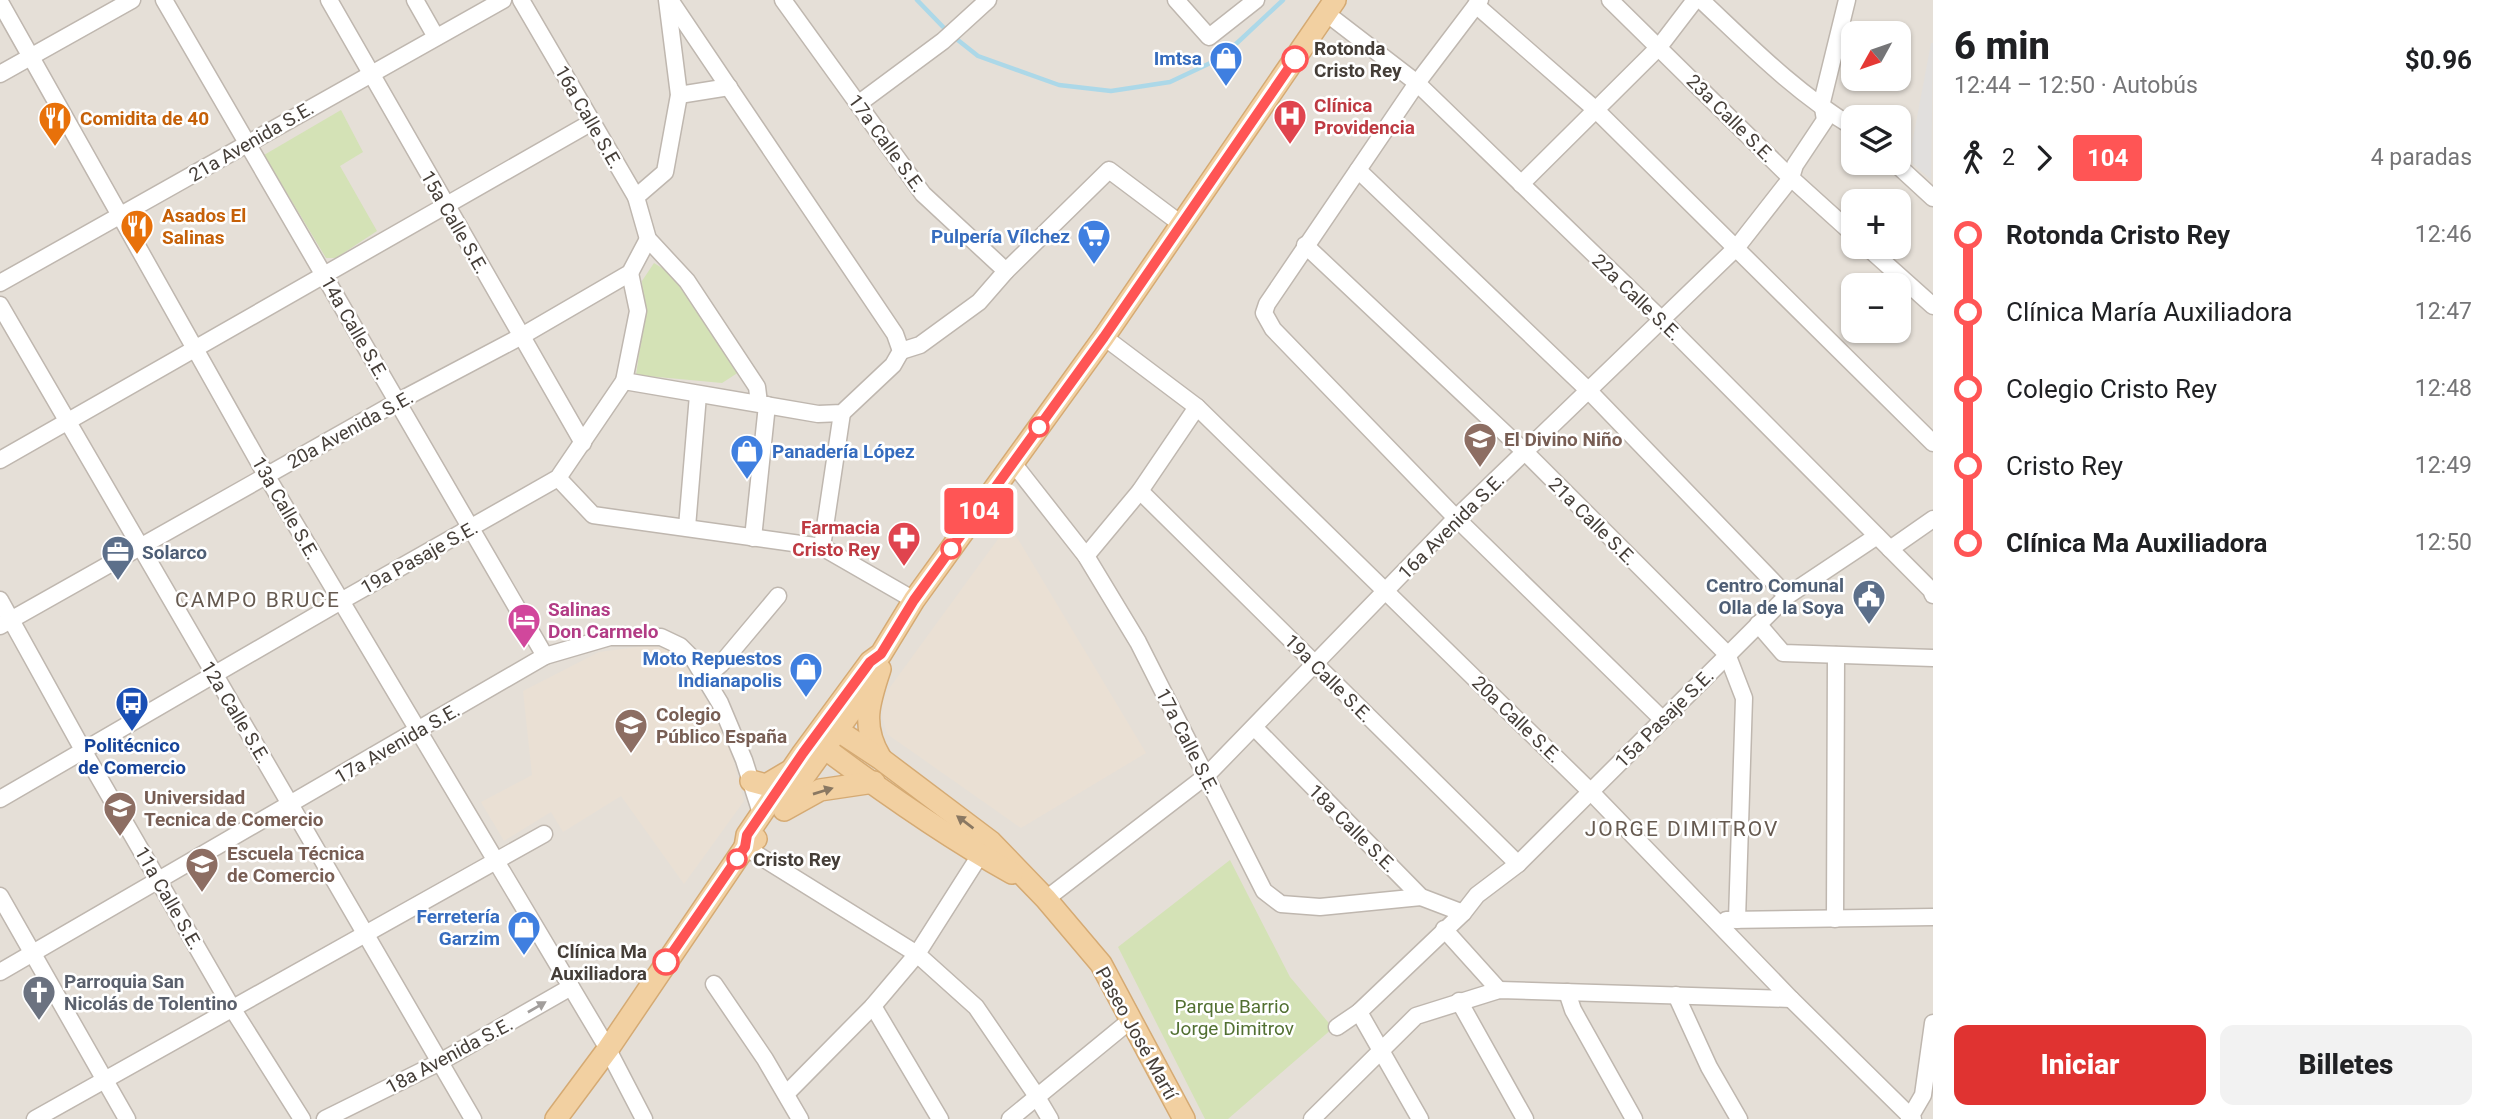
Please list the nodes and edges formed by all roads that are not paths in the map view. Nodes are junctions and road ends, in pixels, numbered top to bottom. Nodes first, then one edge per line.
1 (132, 0) edge
2 (164, 0) edge
3 (329, 0) edge
4 (415, 0) edge
5 (503, 0) edge
6 (521, 0) edge
7 (669, 0) edge
8 (783, 0) edge
9 (988, 0) edge
10 (1175, 0) edge
11 (1256, 0) edge
12 (1610, 0) edge
13 (1695, 0) edge
14 (1701, 0) edge
15 (1847, 0) edge
16 (0, 2) edge
17 (1478, 3) edge
18 (1330, 7) edge
19 (436, 37) junction
20 (1659, 47) junction
21 (31, 57) junction
22 (371, 74) junction
23 (0, 75) edge
24 (1416, 83) junction
25 (729, 87) junction
26 (679, 95) junction
27 (858, 104) junction
28 (1596, 110) junction
29 (1824, 110) junction
30 (1841, 120) edge
31 (592, 122) junction
32 (248, 143) junction
33 (1358, 170) junction
34 (1908, 175) edge
35 (1791, 178) junction
36 (1521, 184) junction
37 (636, 197) junction
38 (1933, 198) edge
39 (444, 204) junction
40 (120, 216) junction
41 (1841, 223) edge
42 (1181, 224) junction
43 (649, 239) junction
44 (1305, 246) junction
45 (1737, 247) junction
46 (1880, 259) edge
47 (1006, 271) junction
48 (630, 273) junction
49 (323, 274) junction
50 (0, 283) edge
51 (0, 305) edge
52 (1933, 306) edge
53 (1662, 320) junction
54 (520, 337) junction
55 (1104, 337) junction
56 (195, 348) junction
57 (901, 351) junction
58 (624, 381) junction
59 (1589, 391) junction
60 (698, 395) junction
61 (397, 402) junction
62 (763, 404) junction
63 (1197, 407) junction
64 (842, 413) junction
65 (68, 421) junction
66 (583, 443) junction
67 (1933, 443) edge
68 (1525, 452) junction
69 (0, 460) edge
70 (1013, 463) junction
71 (266, 475) junction
72 (558, 478) junction
73 (1140, 491) junction
74 (1456, 518) junction
75 (1933, 519) edge
76 (687, 527) junction
77 (471, 528) junction
78 (1877, 536) junction
79 (753, 538) junction
80 (140, 547) junction
81 (822, 547) junction
82 (1890, 549) junction
83 (1086, 556) junction
84 (1386, 591) junction
85 (1932, 591) edge
86 (778, 596) dead end
87 (1787, 596) junction
88 (0, 600) edge
89 (914, 600) junction
90 (341, 601) junction
91 (6, 623) edge
92 (1758, 624) junction
93 (1727, 654) junction
94 (1836, 654) junction
95 (545, 656) junction
96 (1933, 658) edge
97 (880, 661) junction
98 (1315, 665) junction
99 (213, 674) junction
100 (706, 677) junction
101 (1662, 719) junction
102 (832, 727) junction
103 (1254, 727) junction
104 (419, 731) junction
105 (819, 744) junction
106 (83, 750) junction
107 (881, 759) junction
108 (790, 771) junction
109 (1206, 776) junction
110 (751, 781) junction
111 (874, 782) junction
112 (1591, 792) junction
113 (0, 799) edge
114 (290, 804) junction
115 (769, 814) junction
116 (544, 834) dead end
117 (745, 847) junction
118 (980, 855) junction
119 (496, 862) junction
120 (1518, 864) junction
121 (159, 879) junction
122 (1039, 892) junction
123 (0, 896) edge
124 (1421, 897) junction
125 (1463, 913) junction
126 (1933, 917) edge
127 (1737, 919) junction
128 (1835, 919) junction
129 (1713, 920) junction
130 (1444, 929) junction
131 (366, 934) junction
132 (33, 954) junction
133 (917, 954) junction
134 (0, 972) edge
135 (714, 984) dead end
136 (571, 987) junction
137 (1499, 990) junction
138 (1567, 992) junction
139 (1676, 995) junction
140 (1791, 999) junction
141 (1459, 1001) junction
142 (873, 1006) junction
143 (232, 1008) junction
144 (1359, 1012) junction
145 (1132, 1019) junction
146 (1933, 1023) edge
147 (1337, 1027) dead end
148 (608, 1049) junction
149 (1381, 1052) junction
150 (440, 1062) junction
151 (104, 1082) junction
152 (786, 1094) junction
153 (1037, 1098) junction
154 (1911, 1118) edge
155 (35, 1119) edge
156 (127, 1119) edge
157 (302, 1119) edge
158 (325, 1119) edge
159 (473, 1119) edge
160 (556, 1119) edge
161 (644, 1119) edge
162 (800, 1119) edge
163 (940, 1119) edge
164 (1010, 1119) edge
165 (1050, 1119) edge
166 (1184, 1119) edge
167 (1312, 1119) edge
168 (1420, 1119) edge
169 (1525, 1119) edge
170 (1634, 1119) edge
171 (1739, 1119) edge

1 - 21 street
2 - 32 street, 14a Calle S.E.
3 - 22 street, 15a Calle S.E.
4 - 19 street
5 - 19 street, 21a Avenida S.E.
6 - 31 street, 16a Calle S.E.
7 - 25 street
7 - 26 street
8 - 27 street, 17a Calle S.E.
9 - 27 street
10 - 11 street
12 - 20 street, 23a Calle S.E.
13 - 20 street
14 - 29 street
15 - 29 street, 16a Avenida S.E.
16 - 21 street, 13a Calle S.E.
17 - 24 street
17 - 28 street
18 - 24 street, 22a Calle S.E.
18 - 42 main road
19 - 22 street, 21a Avenida S.E.
20 - 28 street
20 - 35 street, 23a Calle S.E.
21 - 23 street
21 - 40 street, 13a Calle S.E.
22 - 32 street, 21a Avenida S.E.
22 - 39 street, 15a Calle S.E.
24 - 33 street
24 - 36 street, 22a Calle S.E.
25 - 26 street
25 - 57 street
26 - 37 street
27 - 47 street, 17a Calle S.E.
28 - 36 street
28 - 45 street
29 - 30 street
29 - 35 street, 16a Avenida S.E.
31 - 37 street, 16a Calle S.E.
31 - 39 street
32 - 40 street, 21a Avenida S.E.
32 - 49 street, 14a Calle S.E.
33 - 44 street
33 - 59 street
34 - 38 street
35 - 41 street, 23a Calle S.E.
35 - 45 street, 16a Avenida S.E.
36 - 53 street, 22a Calle S.E.
37 - 43 street, 16a Calle S.E.
39 - 49 street
39 - 54 street, 15a Calle S.E.
40 - 50 street, 21a Avenida S.E.
40 - 56 street, 13a Calle S.E.
42 - 47 street
42 - 55 main road
43 - 48 street
43 - 62 street
44 - 68 street, 21a Calle S.E.
44 - 74 street
45 - 53 street, 16a Avenida S.E.
45 - 67 street
46 - 52 street
47 - 57 street
48 - 54 street, 20a Avenida S.E.
48 - 58 street, 19a Pasaje S.E.
49 - 56 street
49 - 61 street, 14a Calle S.E.
51 - 65 street, 12a Calle S.E.
53 - 59 street, 16a Avenida S.E.
53 - 78 street, 22a Calle S.E.
54 - 61 street, 20a Avenida S.E.
54 - 66 street, 15a Calle S.E.
55 - 63 street, 20a Calle S.E.
55 - 70 main road
56 - 65 street
56 - 71 street, 13a Calle S.E.
57 - 64 street
58 - 60 street
58 - 66 street, 19a Pasaje S.E.
59 - 68 street, 16a Avenida S.E.
59 - 87 street
60 - 62 street
60 - 76 street
61 - 71 street, 20a Avenida S.E.
61 - 77 street, 14a Calle S.E.
62 - 64 street
62 - 79 street
63 - 73 street
63 - 84 street, 20a Calle S.E.
64 - 81 street
65 - 69 street
65 - 80 street, 12a Calle S.E.
66 - 72 street, 19a Pasaje S.E.
68 - 74 street, 16a Avenida S.E.
68 - 93 street, 21a Calle S.E.
70 - 83 street, 17a Calle S.E.
70 - 89 main road
71 - 80 street, 20a Avenida S.E.
71 - 90 street, 13a Calle S.E.
72 - 76 street
72 - 77 street, 19a Pasaje S.E.
73 - 83 street
73 - 98 street, 19a Calle S.E.
74 - 84 street, 16a Avenida S.E.
74 - 101 street
75 - 82 street
76 - 79 street
77 - 90 street, 19a Pasaje S.E.
77 - 95 street, 14a Calle S.E.
78 - 82 street, 22a Calle S.E.
78 - 87 street, 15a Pasaje S.E.
79 - 81 street
80 - 91 street, 20a Avenida S.E.
80 - 99 street, 12a Calle S.E.
81 - 89 street
82 - 85 street, 22a Calle S.E.
83 - 109 street, 17a Calle S.E.
84 - 98 street, 16a Avenida S.E.
84 - 112 street, 20a Calle S.E.
86 - 100 street
87 - 92 street, 15a Pasaje S.E.
88 - 91 street, 11a Calle S.E.
89 - 97 main road
90 - 99 street, 19a Pasaje S.E.
90 - 104 street, 13a Calle S.E.
91 - 106 street, 11a Calle S.E.
92 - 93 street, 15a Pasaje S.E.
92 - 94 street
93 - 101 street, 15a Pasaje S.E.
93 - 127 street
94 - 96 street
94 - 128 street
95 - 100 street, 17a Avenida S.E.
95 - 104 street, 17a Avenida S.E.
97 - 102 main road
97 - 107 main road
98 - 103 street, 16a Avenida S.E.
98 - 120 street, 19a Calle S.E.
99 - 106 street, 19a Pasaje S.E.
99 - 114 street, 12a Calle S.E.
100 - 110 street
101 - 112 street, 15a Pasaje S.E.
102 - 105 main road
102 - 107 main road, Paseo José Martí
103 - 109 street, 16a Avenida S.E.
103 - 124 street, 18a Calle S.E.
104 - 114 street, 17a Avenida S.E.
104 - 119 street, 13a Calle S.E.
105 - 108 main road
105 - 111 main road, Paseo José Martí
105 - 115 main road
106 - 113 street
106 - 121 street, 11a Calle S.E.
122 -> 107 main road, Paseo José Martí
108 - 110 main road
108 - 115 main road
109 - 122 street, 16a Avenida S.E.
109 - 124 street, 17a Calle S.E.
110 - 115 street
115 -> 111 main road
111 - 118 main road, Paseo José Martí
112 - 120 street, 15a Pasaje S.E.
112 - 129 street, 20a Calle S.E.
114 - 121 street, 17a Avenida S.E.
114 - 131 street, 12a Calle S.E.
115 - 117 main road
116 - 119 street
117 - 133 street
117 - 148 main road
118 - 122 main road, Paseo José Martí
118 - 133 street
119 - 131 street
119 - 136 street, 13a Calle S.E.
120 - 125 street, 15a Pasaje S.E.
121 - 132 street, 17a Avenida S.E.
121 - 143 street, 11a Calle S.E.
122 - 145 main road, Paseo José Martí
123 - 132 street
124 - 125 street, 18a Calle S.E.
125 - 130 street, 15a Pasaje S.E.
126 - 128 street
127 - 128 street
127 - 129 street
129 - 140 street, 20a Calle S.E.
130 - 137 street
130 - 144 street, 15a Pasaje S.E.
131 - 143 street
131 - 150 street, 12a Calle S.E.
132 - 134 street, 17a Avenida S.E.
132 - 151 street
133 - 142 street
133 - 153 street
135 - 152 street
136 - 148 street, 13a Calle S.E.
150 -> 136 street, 18a Avenida S.E.
137 - 138 street
137 - 141 street
138 - 139 street
138 - 170 street
139 - 140 street
139 - 171 street
140 - 154 street, 20a Calle S.E.
141 - 149 street
141 - 169 street
142 - 152 street
142 - 163 street
143 - 151 street
143 - 157 street, 11a Calle S.E.
144 - 147 street, 15a Pasaje S.E.
144 - 149 street
145 - 153 street
145 - 166 main road, Paseo José Martí
146 - 154 street
148 - 160 main road
148 - 161 street, 13a Calle S.E.
149 - 167 street
149 - 168 street
150 - 158 street, 18a Avenida S.E.
150 - 159 street, 12a Calle S.E.
151 - 155 street
151 - 156 street
152 - 162 street
153 - 164 street
153 - 165 street

